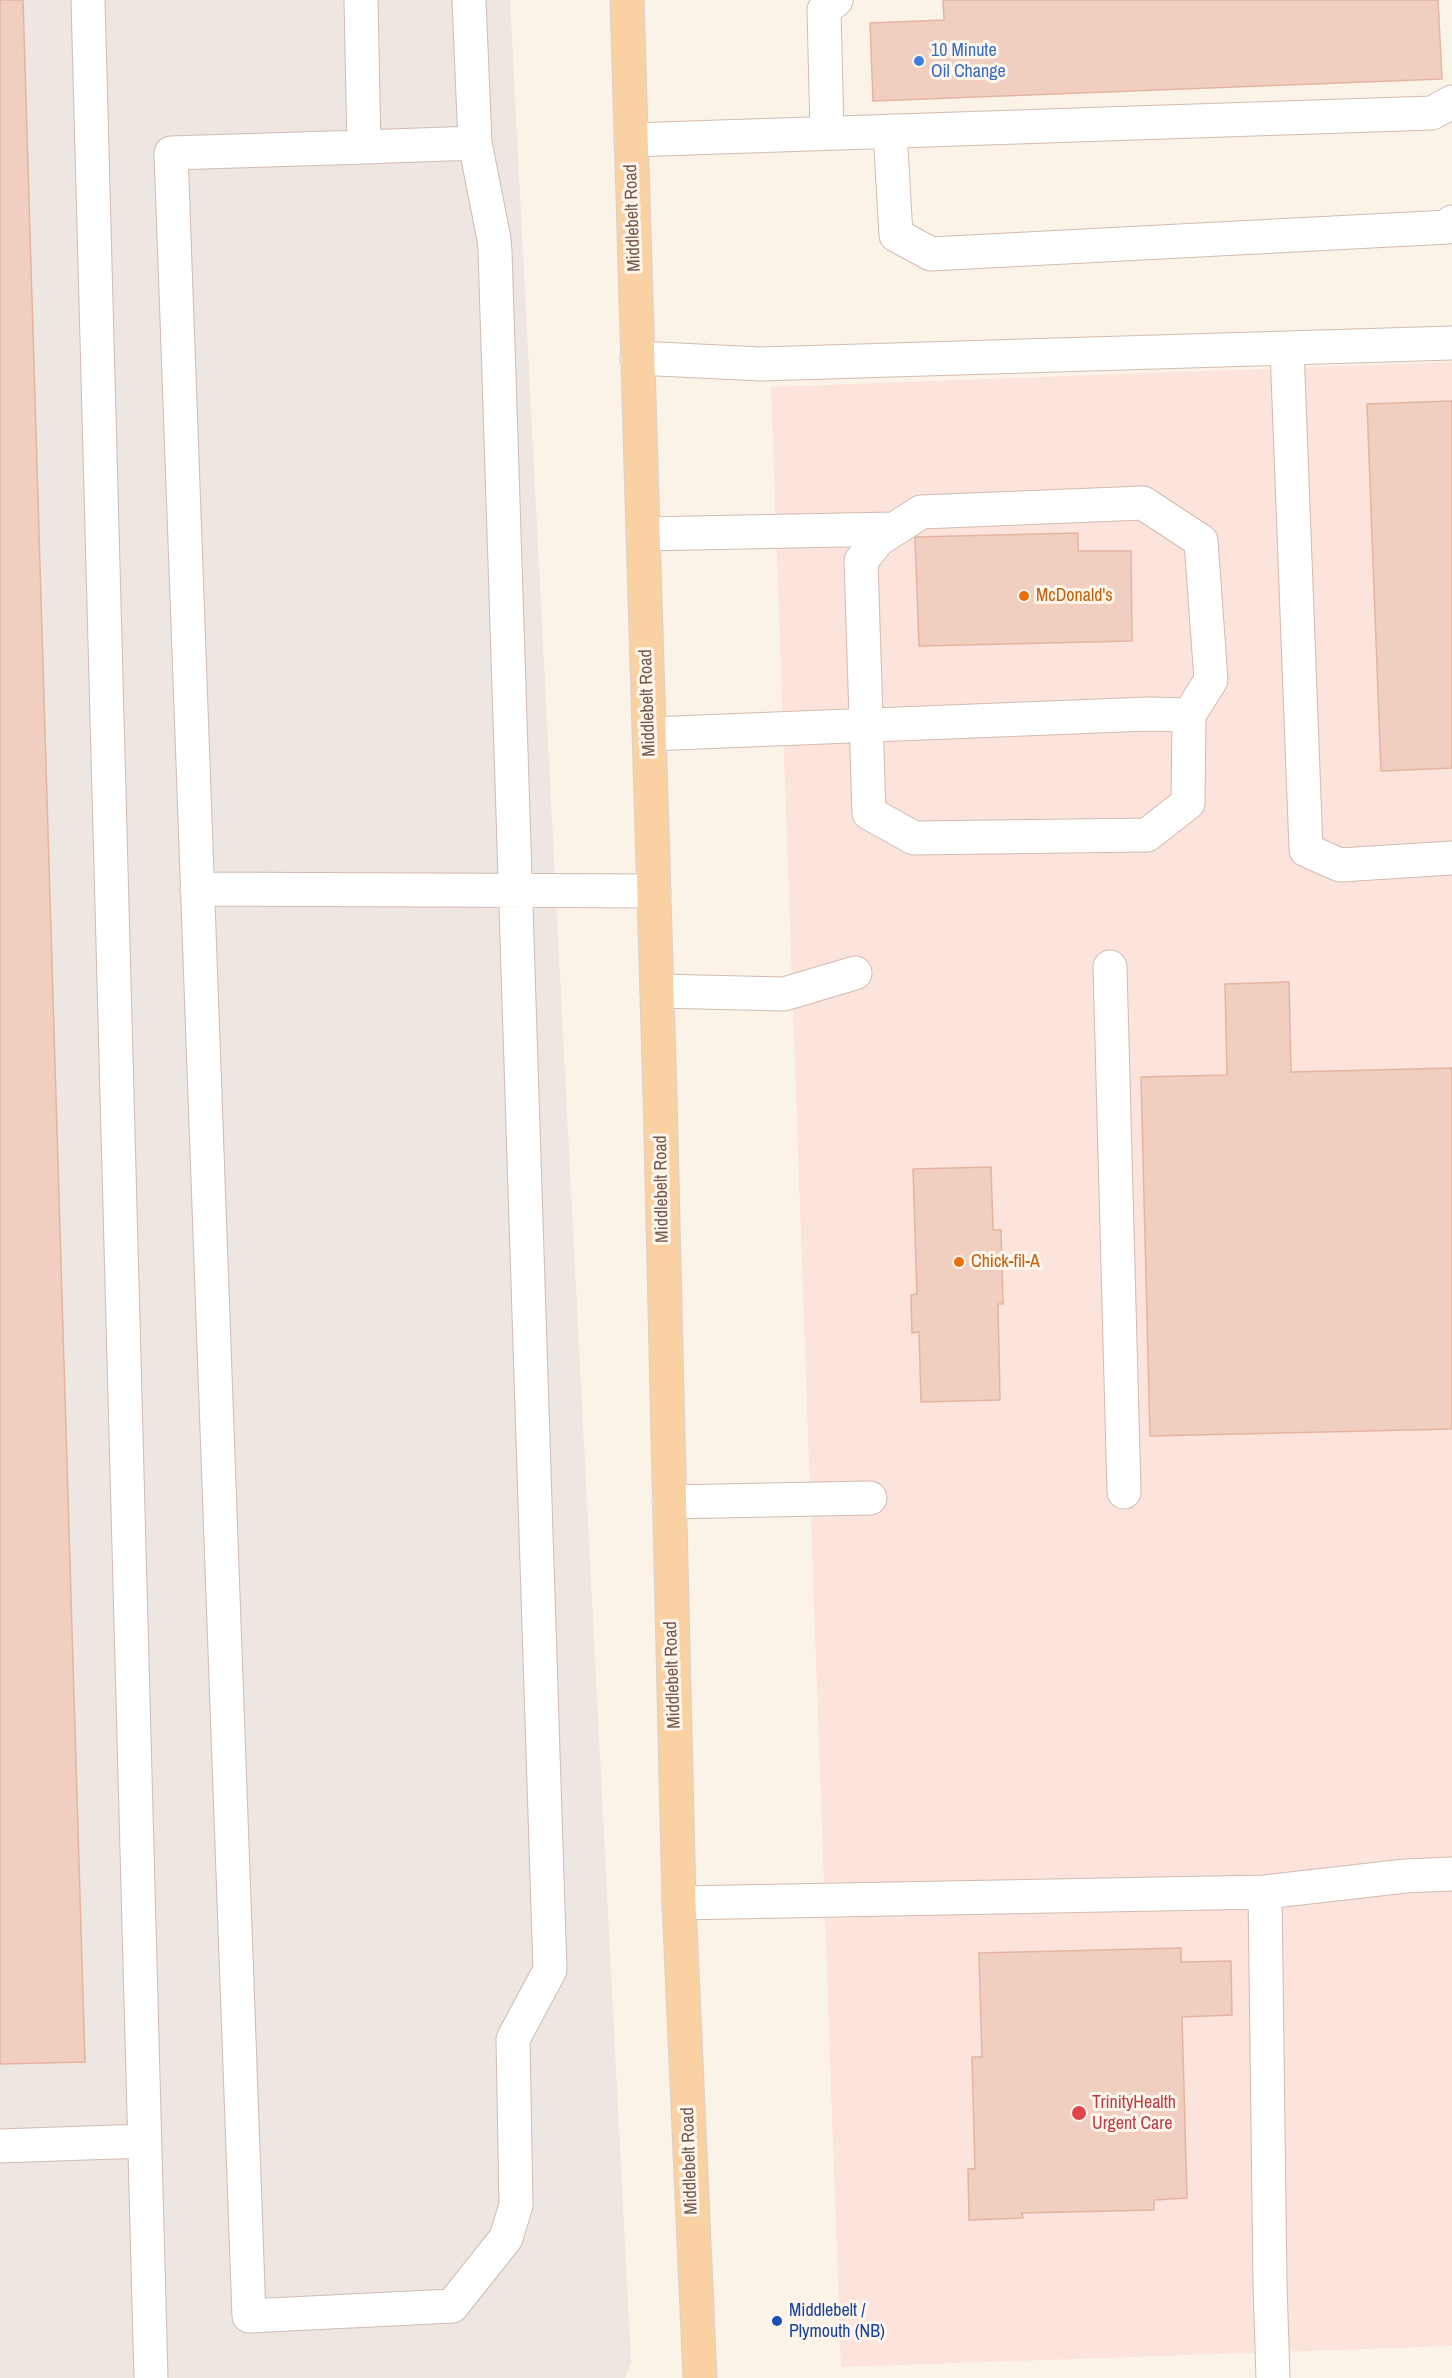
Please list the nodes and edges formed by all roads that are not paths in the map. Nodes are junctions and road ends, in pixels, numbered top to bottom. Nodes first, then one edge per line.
1 (88, 0) edge
2 (361, 0) edge
3 (469, 0) edge
4 (627, 0) edge
5 (836, 0) edge
6 (1452, 102) edge
7 (890, 131) junction
8 (827, 133) junction
9 (631, 140) junction
10 (475, 143) junction
11 (364, 147) junction
12 (1452, 222) edge
13 (1452, 343) edge
14 (1287, 348) junction
15 (638, 358) junction
16 (893, 530) junction
17 (643, 534) junction
18 (1189, 715) junction
19 (865, 727) junction
20 (650, 734) junction
21 (1452, 858) edge
22 (197, 889) junction
23 (515, 890) junction
24 (654, 891) junction
25 (1110, 967) dead end
26 (855, 973) dead end
27 (657, 991) junction
28 (1124, 1492) dead end
29 (870, 1498) dead end
30 (669, 1502) junction
31 (1452, 1874) edge
32 (1265, 1892) junction
33 (679, 1903) junction
34 (144, 2141) junction
35 (0, 2146) edge
36 (151, 2378) edge
37 (700, 2378) edge
38 (1273, 2378) edge

1 - 34 lane
2 - 11 lane
3 - 10 lane
4 - 9 main road, Middlebelt Road
5 - 8 lane
6 - 7 lane
7 - 8 lane
7 - 12 lane
8 - 9 lane
9 - 15 main road, Middlebelt Road
10 - 11 lane
10 - 23 lane
11 - 22 lane
13 - 14 lane
14 - 15 lane
14 - 21 lane
15 - 17 main road, Middlebelt Road
16 - 17 lane
16 - 18 lane
16 - 19 lane
17 - 20 main road, Middlebelt Road
18 - 19 lane
18 - 19 lane
19 - 20 lane
20 - 24 main road, Middlebelt Road
22 - 23 lane
22 - 23 lane
23 - 24 lane
24 - 27 main road, Middlebelt Road
25 - 28 lane
26 - 27 lane
27 - 30 main road, Middlebelt Road
29 - 30 lane
30 - 33 main road, Middlebelt Road
31 - 32 lane
32 - 33 lane
32 - 38 lane
33 - 37 main road, Middlebelt Road
34 - 35 lane
34 - 36 lane

